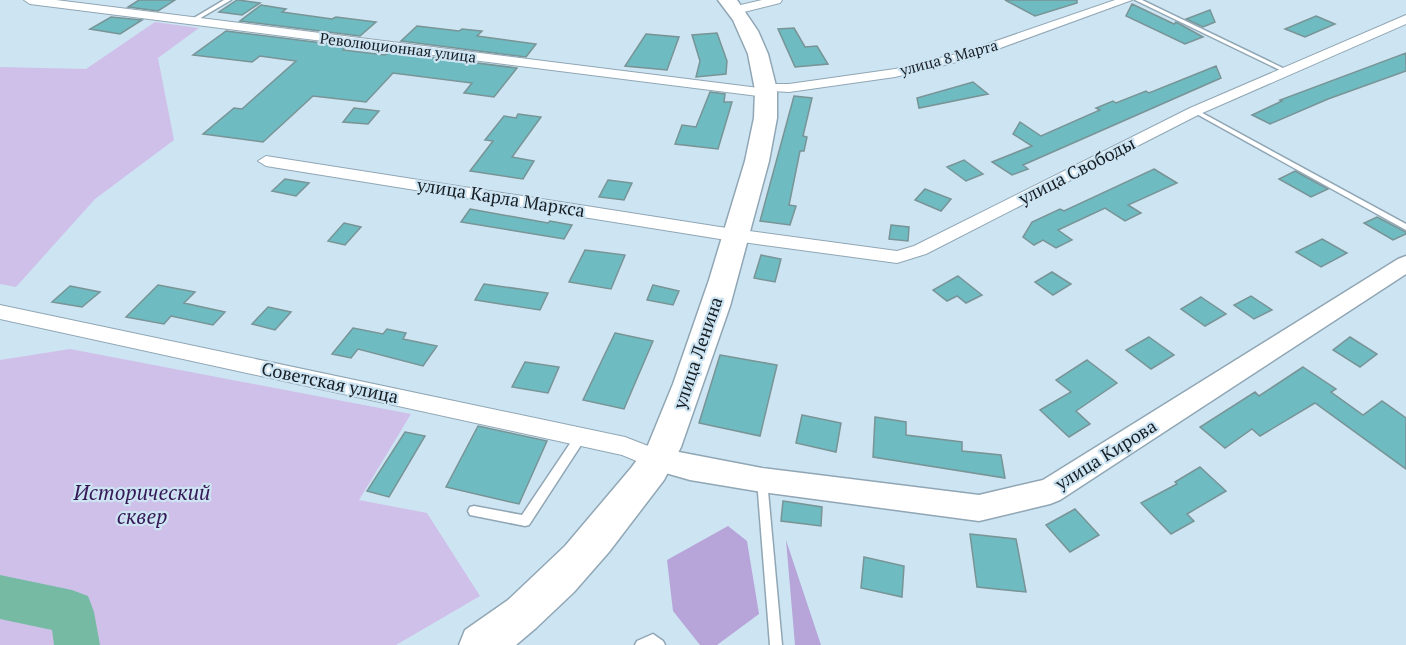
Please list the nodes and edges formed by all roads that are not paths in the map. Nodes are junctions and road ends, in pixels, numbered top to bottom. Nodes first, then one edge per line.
1 (30, 0) edge
2 (228, 0) edge
3 (776, 0) edge
4 (1126, 0) edge
5 (1138, 0) edge
6 (732, 5) edge
7 (1406, 19) edge
8 (190, 22) junction
9 (1286, 71) junction
10 (766, 90) junction
11 (1196, 111) junction
12 (266, 161) dead end
13 (1406, 227) edge
14 (736, 235) junction
15 (1406, 264) edge
16 (0, 312) edge
17 (581, 436) junction
18 (658, 460) junction
19 (762, 480) junction
20 (474, 511) dead end
21 (480, 645) edge
22 (641, 645) edge
23 (659, 645) edge
24 (776, 645) edge

1 - 8 street, Революционная улица
2 - 8 lane
3 - 6 street
4 - 10 street, улица 8 Марта
5 - 9 lane
6 - 10 main road, улица Ленина
7 - 9 street, улица Свободы
8 - 10 street, Революционная улица
9 - 11 street, улица Свободы
10 - 14 main road, улица Ленина
11 - 13 lane
11 - 14 street, улица Свободы
12 - 14 street, улица Карла Маркса
14 - 18 main road, улица Ленина
15 - 19 street, улица Кирова
16 - 17 street, Советская улица
17 - 18 street, Советская улица
17 - 20 lane
18 - 19 street, улица Кирова
18 - 21 main road, улица Ленина
19 - 24 lane
22 - 23 lane

